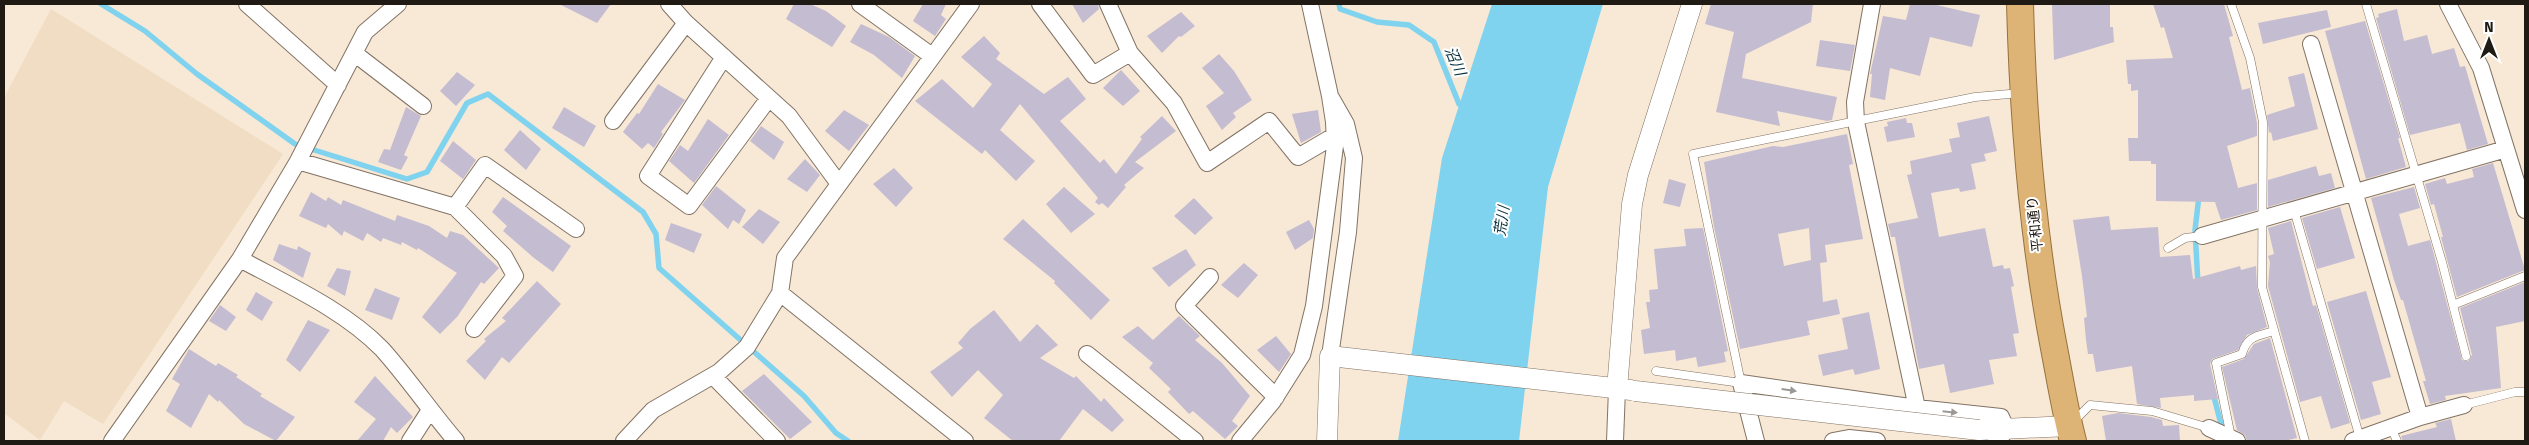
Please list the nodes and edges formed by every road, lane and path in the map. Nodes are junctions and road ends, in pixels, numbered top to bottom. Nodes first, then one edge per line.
1 (246, 4) edge
2 (669, 4) edge
3 (860, 4) edge
4 (970, 4) edge
5 (1040, 4) edge
6 (1108, 4) edge
7 (1310, 4) edge
8 (1692, 4) edge
9 (1872, 4) edge
10 (2020, 4) edge
11 (2231, 4) edge
12 (2366, 4) edge
13 (2448, 4) edge
14 (392, 5) edge
15 (686, 23) junction
16 (2310, 44) dead end
17 (354, 53) junction
18 (1130, 54) junction
19 (932, 56) junction
20 (724, 58) junction
21 (338, 85) junction
22 (2023, 93) junction
23 (1330, 96) junction
24 (769, 98) junction
25 (423, 106) dead end
26 (613, 121) dead end
27 (1856, 122) junction
28 (1334, 136) junction
29 (2506, 149) junction
30 (299, 160) junction
31 (2416, 175) junction
32 (839, 184) junction
33 (2353, 193) junction
34 (455, 207) junction
35 (2294, 210) junction
36 (2525, 210) edge
37 (2263, 219) junction
38 (576, 229) dead end
39 (2201, 236) joint
40 (2168, 248) dead end
41 (240, 259) junction
42 (2525, 276) edge
43 (1210, 277) dead end
44 (780, 294) junction
45 (2453, 305) junction
46 (474, 329) dead end
47 (2274, 331) junction
48 (1087, 354) dead end
49 (2466, 356) dead end
50 (1339, 357) junction
51 (1656, 371) dead end
52 (713, 376) junction
53 (1741, 383) junction
54 (1618, 389) junction
55 (2525, 392) edge
56 (1276, 397) junction
57 (2464, 405) joint
58 (1917, 408) junction
59 (430, 410) junction
60 (2420, 417) junction
61 (2209, 428) joint
62 (2071, 434) edge
63 (2394, 434) edge
64 (2001, 436) edge
65 (769, 439) edge
66 (2234, 440) edge
67 (2356, 440) edge
68 (112, 441) edge
69 (410, 441) edge
70 (456, 441) edge
71 (624, 441) edge
72 (965, 441) edge
73 (1195, 441) edge
74 (1240, 441) edge
75 (1328, 441) edge
76 (1615, 441) edge
77 (1756, 441) edge
78 (1833, 441) edge
79 (1877, 441) edge
80 (2305, 441) edge

1 - 21 street
2 - 15 street
3 - 19 street
4 - 19 street
5 - 18 street
6 - 18 street
7 - 23 street
8 - 54 street
9 - 27 street
10 - 22 highway, 平和通り
11 - 37 lane
12 - 31 lane
13 - 29 street
14 - 17 street
15 - 20 street
15 - 26 street
16 - 33 street
17 - 21 street
17 - 25 street
18 - 28 street
19 - 32 street
20 - 24 street
20 - 24 street
21 - 30 street
22 - 27 lane
22 - 62 highway, 平和通り
23 - 28 street
23 - 50 street
24 - 32 street
27 - 53 lane
27 - 58 street
28 - 56 street
29 - 31 street
29 - 36 street
30 - 34 street
30 - 41 street
31 - 33 street
31 - 45 lane
32 - 44 street
33 - 35 street
33 - 60 street
34 - 38 street
34 - 46 street
35 - 37 street
35 - 67 lane
37 - 39 street
37 - 47 lane
39 - 40 lane
41 - 59 street
41 - 68 street
42 - 45 lane
43 - 56 street
44 - 52 street
44 - 72 street
45 - 49 lane
47 - 66 lane
47 - 80 lane
48 - 73 street
50 - 54 street
50 - 75 street
51 - 53 lane
52 - 65 street
52 - 71 street
53 -> 58 street
53 - 77 street
54 - 64 street, bridge
54 - 76 street
55 - 57 lane
56 - 74 street
57 - 60 street
58 -> 64 street
59 - 69 street
59 - 70 street
60 - 63 street
61 - 62 lane
61 - 66 street
62 - 64 street
63 - 67 street
78 - 79 street

